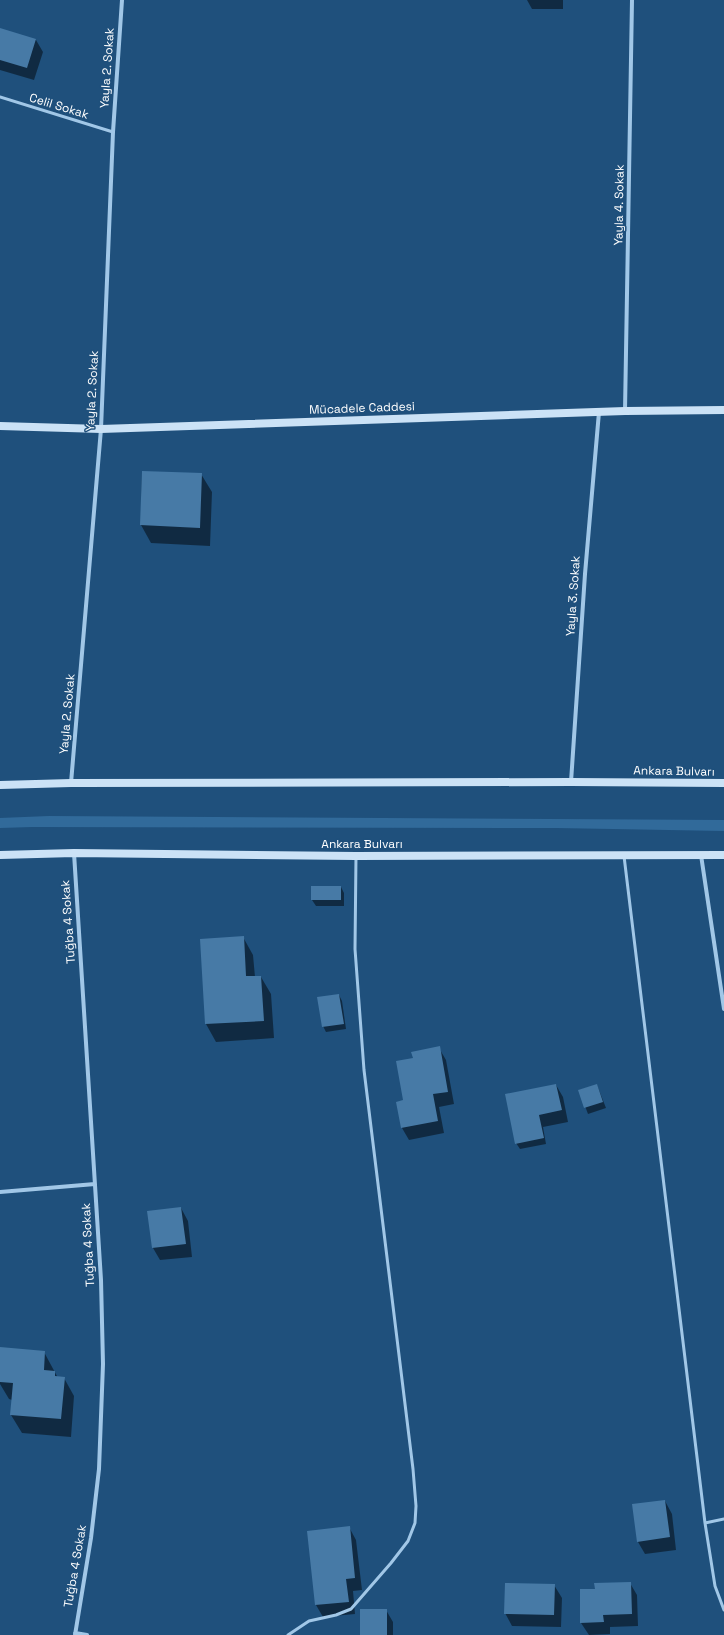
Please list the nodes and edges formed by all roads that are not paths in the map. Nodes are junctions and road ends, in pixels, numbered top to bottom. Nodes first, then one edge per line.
1 (122, 0) edge
2 (632, 0) edge
3 (0, 97) edge
4 (113, 132) junction
5 (724, 410) edge
6 (625, 411) junction
7 (598, 412) junction
8 (0, 426) edge
9 (101, 429) junction
10 (571, 782) junction
11 (71, 783) junction
12 (724, 783) edge
13 (0, 785) edge
14 (74, 853) junction
15 (701, 854) junction
16 (0, 855) edge
17 (624, 855) junction
18 (724, 855) edge
19 (356, 856) junction
20 (724, 1009) edge
21 (95, 1184) junction
22 (0, 1192) edge
23 (724, 1519) edge
24 (705, 1523) junction
25 (724, 1610) edge
26 (75, 1634) edge
27 (87, 1635) edge
28 (288, 1635) edge

1 - 4 street, Yayla 2. Sokak
2 - 6 street, Yayla 4. Sokak
3 - 4 lane, Celil Sokak
4 - 9 street, Yayla 2. Sokak
5 - 6 main road, Mücadele Caddesi
6 - 7 main road, Mücadele Caddesi
7 - 9 main road, Mücadele Caddesi
7 - 10 street, Yayla 3. Sokak
8 - 9 main road, Mücadele Caddesi
9 - 11 street, Yayla 2. Sokak
10 - 11 main road, Ankara Bulvarı
10 - 12 main road, Ankara Bulvarı
11 - 13 main road, Ankara Bulvarı
14 - 16 main road, Ankara Bulvarı
14 - 19 main road, Ankara Bulvarı
14 - 21 street, Tuğba 4 Sokak
15 - 17 main road, Ankara Bulvarı
15 - 18 main road, Ankara Bulvarı
15 - 20 street
17 - 19 main road, Ankara Bulvarı
17 - 24 lane
19 - 28 lane
21 - 22 street
21 - 26 street, Tuğba 4 Sokak
23 - 24 lane
24 - 25 lane
26 - 27 street

